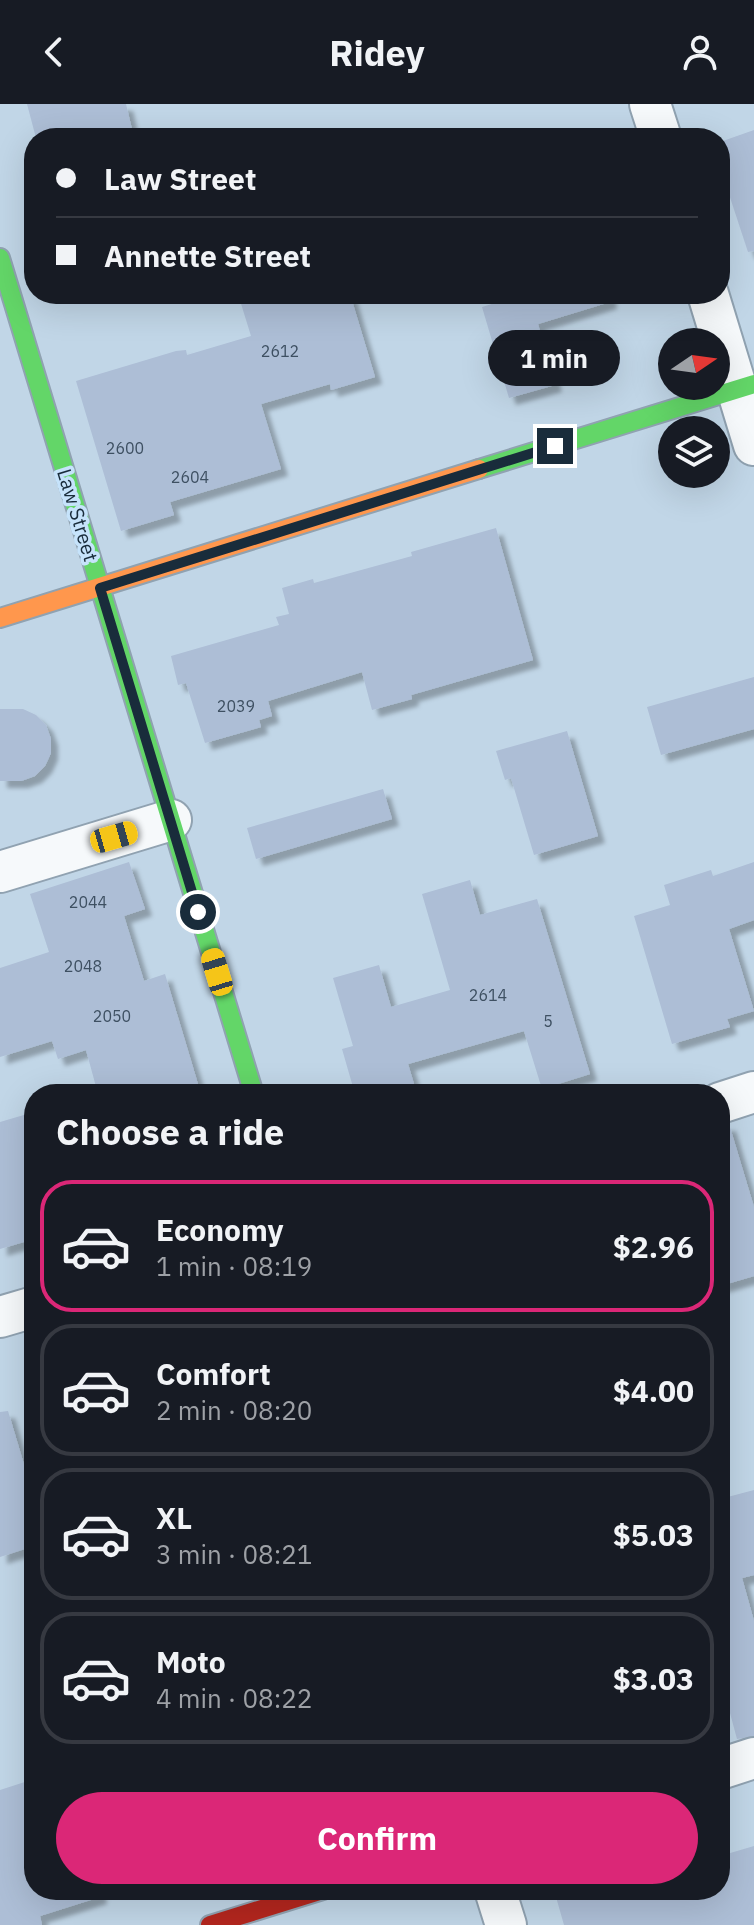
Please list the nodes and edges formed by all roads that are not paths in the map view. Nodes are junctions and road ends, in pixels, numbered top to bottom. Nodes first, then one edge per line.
1 (650, 104) edge
2 (658, 128) edge
3 (0, 258) edge
4 (712, 304) edge
5 (746, 386) edge
6 (754, 445) edge
7 (100, 588) junction
8 (0, 618) edge
9 (171, 820) junction
10 (0, 872) edge
11 (251, 1084) edge
12 (754, 1092) edge
13 (730, 1100) edge
14 (24, 1310) edge
15 (0, 1317) edge
16 (754, 1758) edge
17 (730, 1766) edge
18 (291, 1900) edge
19 (498, 1900) edge
20 (210, 1925) edge
21 (506, 1925) edge

1 - 2 street
3 - 7 street, Law Street
4 - 5 street
5 - 6 street
5 - 7 street
7 - 8 street
7 - 9 street, Law Street
9 - 10 street
9 - 11 street, Law Street
12 - 13 street
14 - 15 street
16 - 17 street
18 - 20 street
19 - 21 street

